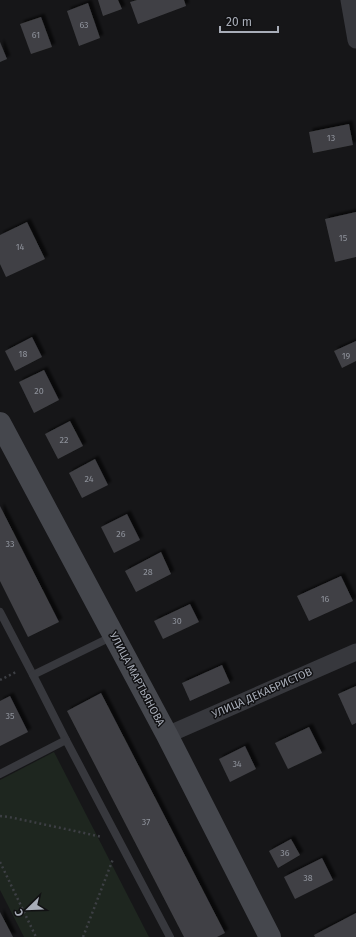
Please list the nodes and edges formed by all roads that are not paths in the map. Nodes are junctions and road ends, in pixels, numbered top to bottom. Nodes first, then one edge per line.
1 (349, 0) edge
2 (356, 40) edge
3 (0, 423) edge
4 (0, 612) edge
5 (114, 635) junction
6 (356, 652) edge
7 (33, 675) junction
8 (167, 735) junction
9 (66, 740) junction
10 (0, 774) edge
11 (170, 937) edge
12 (270, 937) edge

1 - 2 street
3 - 5 main road, УЛИЦА МАРТЬЯНОВА
4 - 7 lane
5 - 7 lane
5 - 8 main road, УЛИЦА МАРТЬЯНОВА
6 - 8 street, УЛИЦА ДЕКАБРИСТОВ
7 - 9 lane
8 - 12 main road, УЛИЦА МАРТЬЯНОВА
9 - 10 lane
9 - 11 lane

